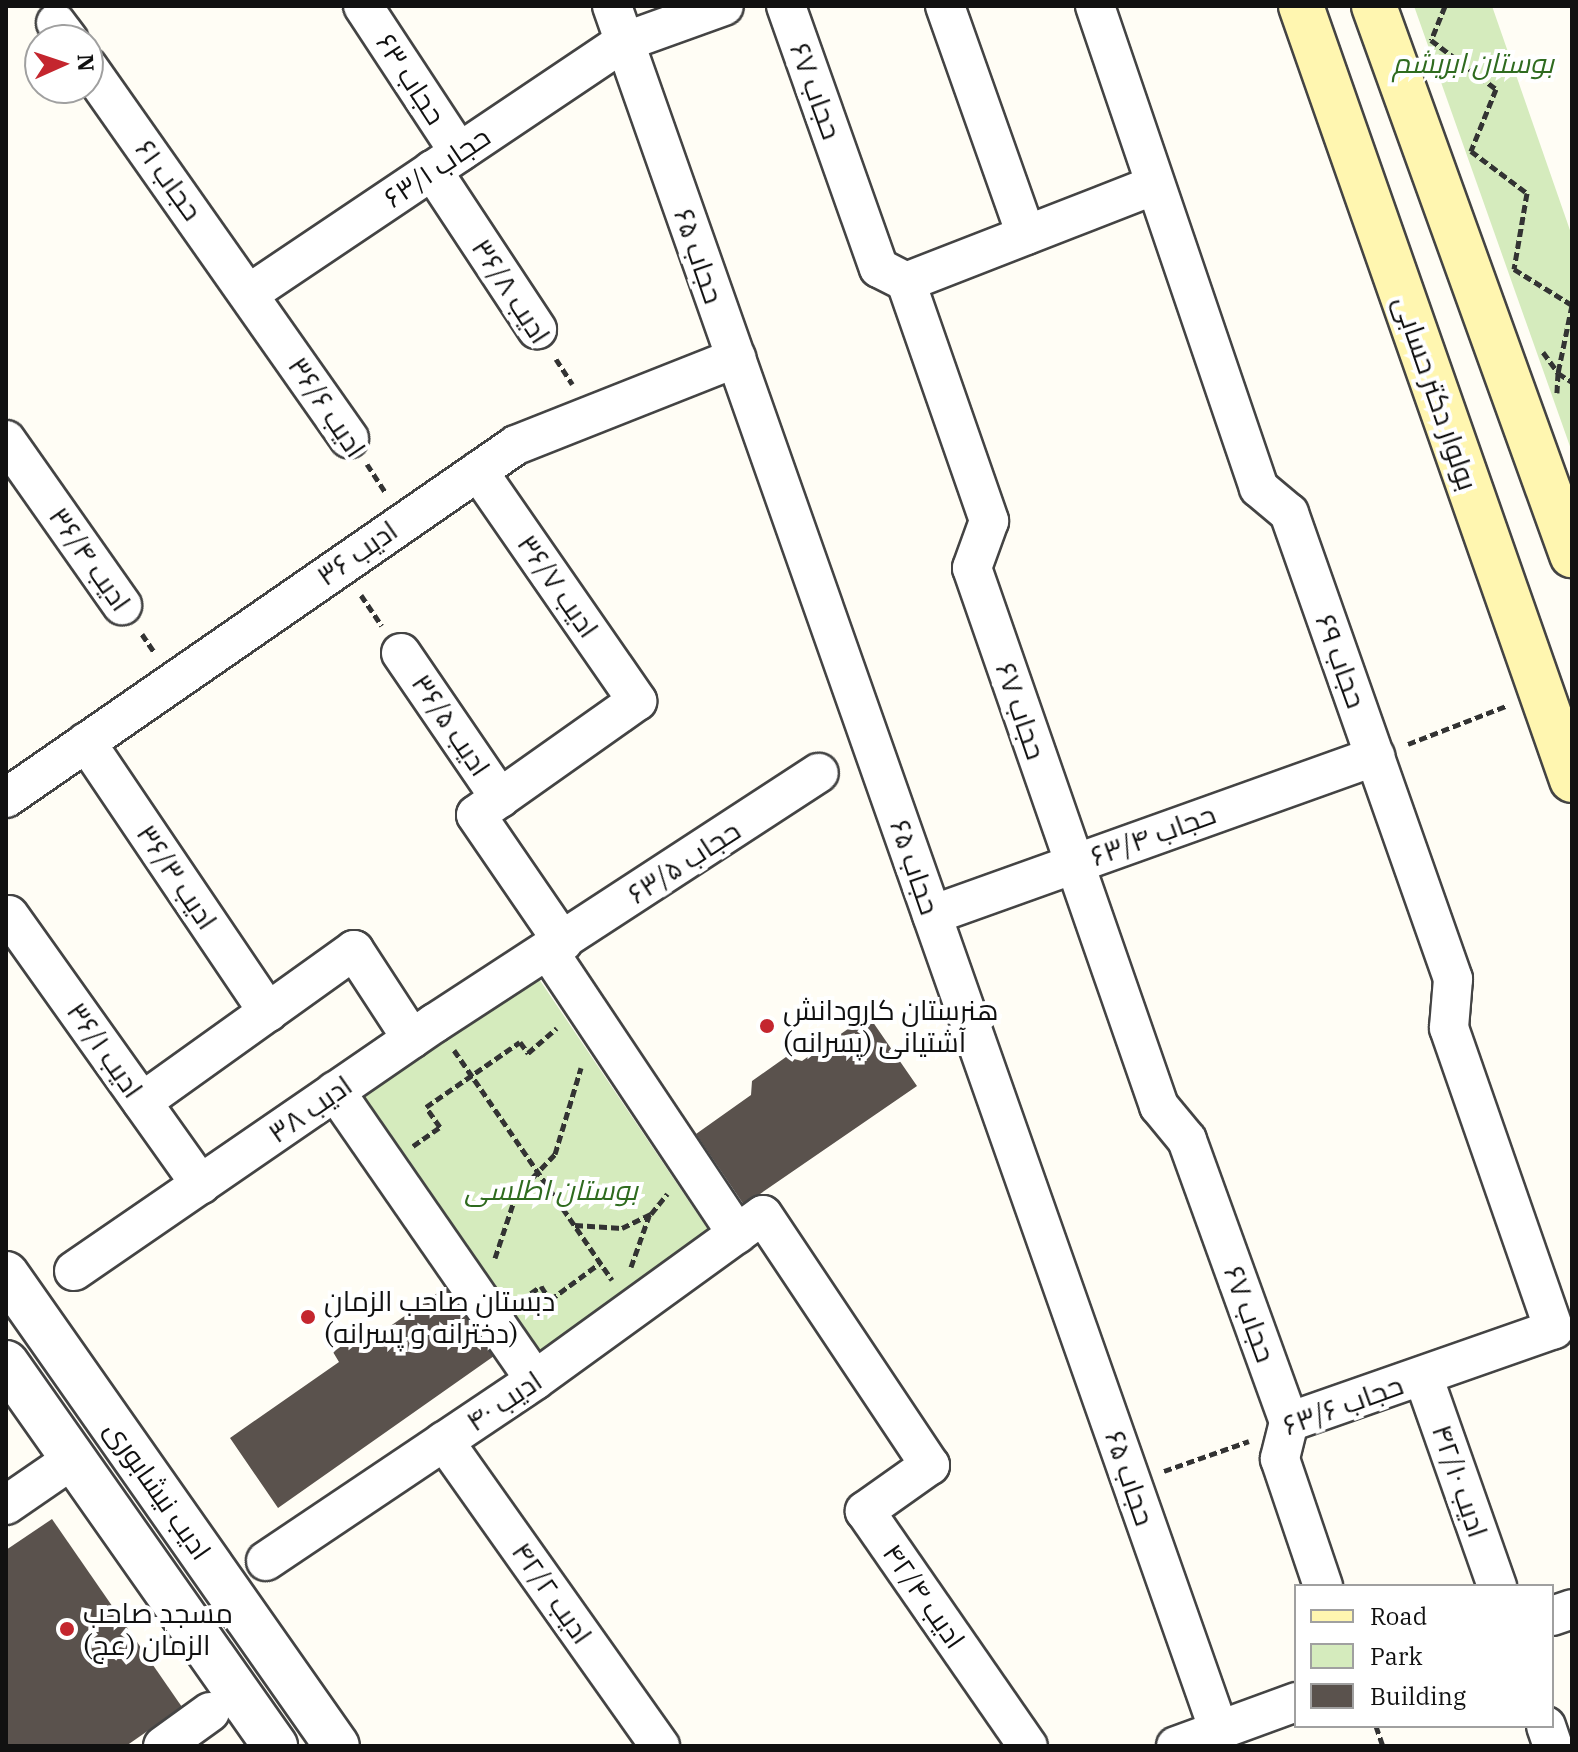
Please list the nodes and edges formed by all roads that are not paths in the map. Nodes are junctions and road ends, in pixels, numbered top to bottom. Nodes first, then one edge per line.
1 (363, 6) edge
2 (612, 6) edge
3 (724, 6) edge
4 (786, 6) edge
5 (945, 6) edge
6 (1095, 6) edge
7 (1301, 6) edge
8 (1374, 6) edge
9 (624, 42) junction
10 (104, 89) edge
11 (445, 161) junction
12 (1155, 185) junction
13 (1026, 235) junction
14 (906, 282) junction
15 (250, 293) junction
16 (537, 329) road end
17 (736, 358) junction
18 (349, 438) road end
19 (6, 440) edge
20 (478, 471) junction
21 (1572, 555) edge
22 (122, 605) road end
23 (401, 653) road end
24 (86, 742) junction
25 (1375, 756) junction
26 (819, 773) dead end
27 (1572, 780) edge
28 (6, 798) edge
29 (500, 798) junction
30 (1074, 863) junction
31 (9, 915) dead end
32 (932, 915) junction
33 (556, 947) junction
34 (268, 1012) junction
35 (424, 1031) junction
36 (335, 1091) junction
37 (142, 1102) junction
38 (201, 1185) junction
39 (737, 1234) junction
40 (74, 1271) dead end
41 (6, 1274) edge
42 (1563, 1331) edge
43 (6, 1363) edge
44 (1423, 1376) junction
45 (535, 1380) junction
46 (1289, 1422) junction
47 (444, 1441) junction
48 (73, 1459) junction
49 (930, 1465) joint
50 (6, 1505) edge
51 (266, 1561) dead end
52 (1322, 1584) edge
53 (1496, 1584) edge
54 (1294, 1703) edge
55 (210, 1712) dead end
56 (1218, 1728) junction
57 (163, 1746) edge
58 (275, 1746) edge
59 (337, 1746) edge
60 (660, 1746) edge
61 (1028, 1746) edge
62 (1176, 1746) edge

1 - 11 street, حجاب ۶۳
2 - 9 street, حجاب ۶۵
3 - 9 street, حجاب ۶۳/۱
4 - 14 street, حجاب ۶۷
5 - 13 street
6 - 12 street, حجاب ۶۹
7 - 27 main road, بولوار دکتر حسابی
8 - 21 main road
9 - 11 street, حجاب ۶۳/۱
9 - 17 street, حجاب ۶۵
10 - 15 street, حجاب ۶۱
11 - 15 street, حجاب ۶۳/۱
11 - 16 street, ادیب ۳۶/۸
12 - 13 street
12 - 25 street, حجاب ۶۹
13 - 14 street
14 - 30 street, حجاب ۶۷
15 - 18 street, ادیب ۳۶/۶
17 - 20 street, ادیب ۳۶
17 - 32 street, حجاب ۶۵
19 - 22 street, ادیب ۳۶/۴
20 - 24 street, ادیب ۳۶
20 - 29 street, ادیب ۳۶/۷
23 - 29 street, ادیب ۳۶/۵
24 - 28 street, ادیب ۳۶
24 - 34 street, ادیب ۳۶/۳
25 - 30 street, حجاب ۶۳/۴
25 - 42 street, حجاب ۶۹
26 - 33 street, حجاب ۶۳/۵
29 - 33 street
30 - 32 street, حجاب ۶۳/۴
30 - 46 street, حجاب ۶۷
31 - 37 street, ادیب ۳۶/۱
32 - 56 street, حجاب ۶۵
33 - 35 street, ادیب ۳۸
33 - 39 street
34 - 35 street
34 - 37 street
35 - 36 street, ادیب ۳۸
36 - 38 street, ادیب ۳۸
36 - 45 street
37 - 38 street, ادیب ۳۶/۱
38 - 40 street, ادیب ۳۸
39 - 45 street, ادیب ۴۰
39 - 49 street, ادیب ۴۰
41 - 59 street, ادیب نیشابوری
42 - 44 street, حجاب ۶۳/۶
43 - 48 street, ادیب نیشابوری
44 - 46 street, حجاب ۶۳/۶
44 - 53 street, ادیب ۴۲/۱۰
45 - 47 street, ادیب ۴۰
46 - 52 street
47 - 51 street, ادیب ۴۰
47 - 60 street, ادیب ۴۲/۲
48 - 50 street
48 - 58 street, ادیب نیشابوری
49 - 61 street, ادیب ۴۲/۴
54 - 56 street
55 - 57 street
56 - 62 street

